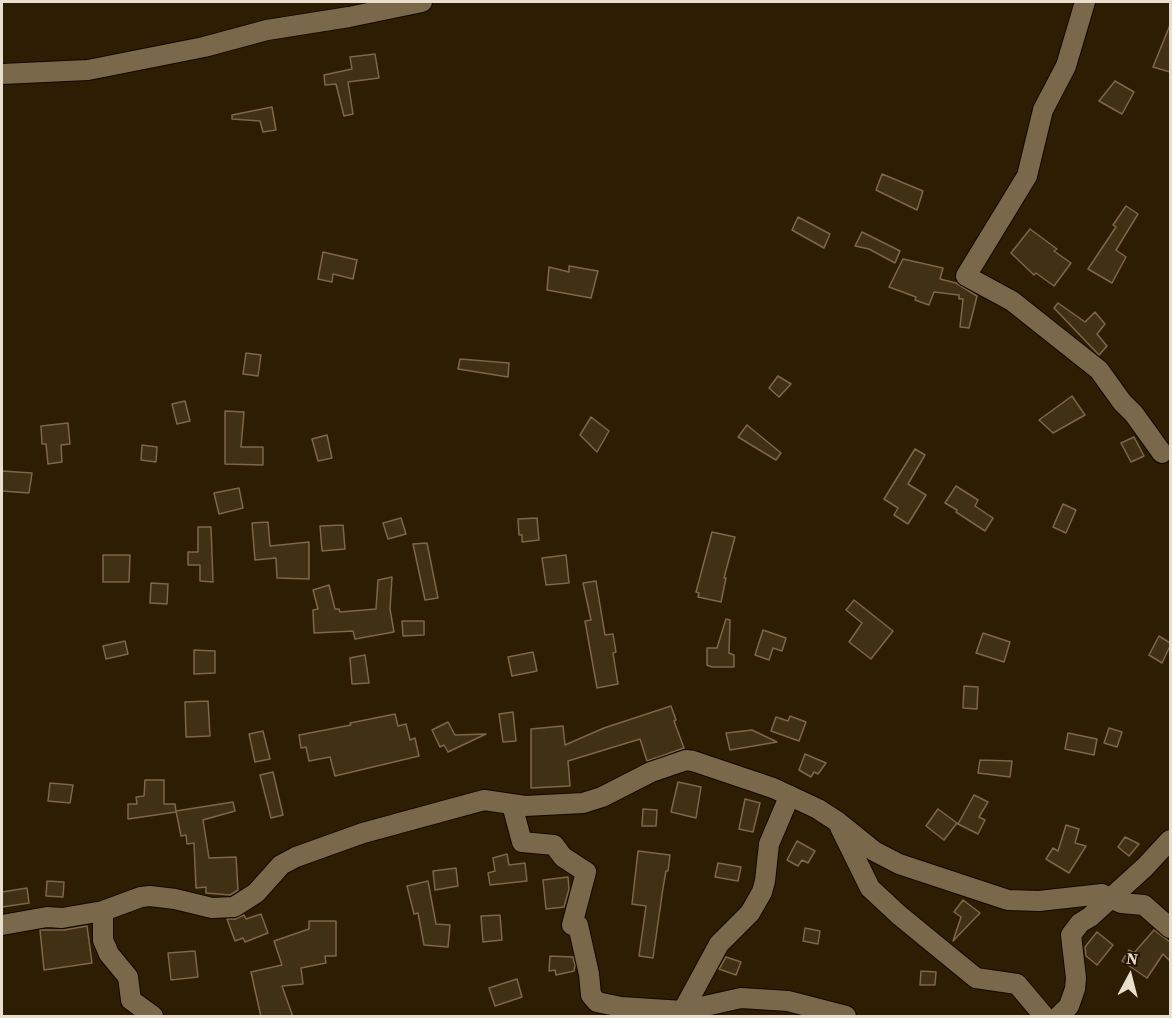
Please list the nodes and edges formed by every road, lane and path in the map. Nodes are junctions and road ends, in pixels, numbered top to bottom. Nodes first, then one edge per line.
1 (422, 2) edge
2 (1085, 2) edge
3 (2, 74) edge
4 (1162, 453) dead end
5 (789, 797) junction
6 (512, 804) junction
7 (838, 822) junction
8 (1170, 840) edge
9 (1112, 897) junction
10 (103, 911) junction
11 (2, 925) edge
12 (1170, 928) edge
13 (682, 1014) edge
14 (153, 1017) edge
15 (846, 1017) edge
16 (1044, 1017) edge
17 (1059, 1017) edge

1 - 3 street
2 - 4 street
5 - 6 street
5 - 7 street
5 - 13 street
6 - 10 street
6 - 13 street
7 - 9 street
7 - 16 street
8 - 9 street
9 - 12 street
9 - 17 street
10 - 11 street
10 - 14 street
13 - 15 street

